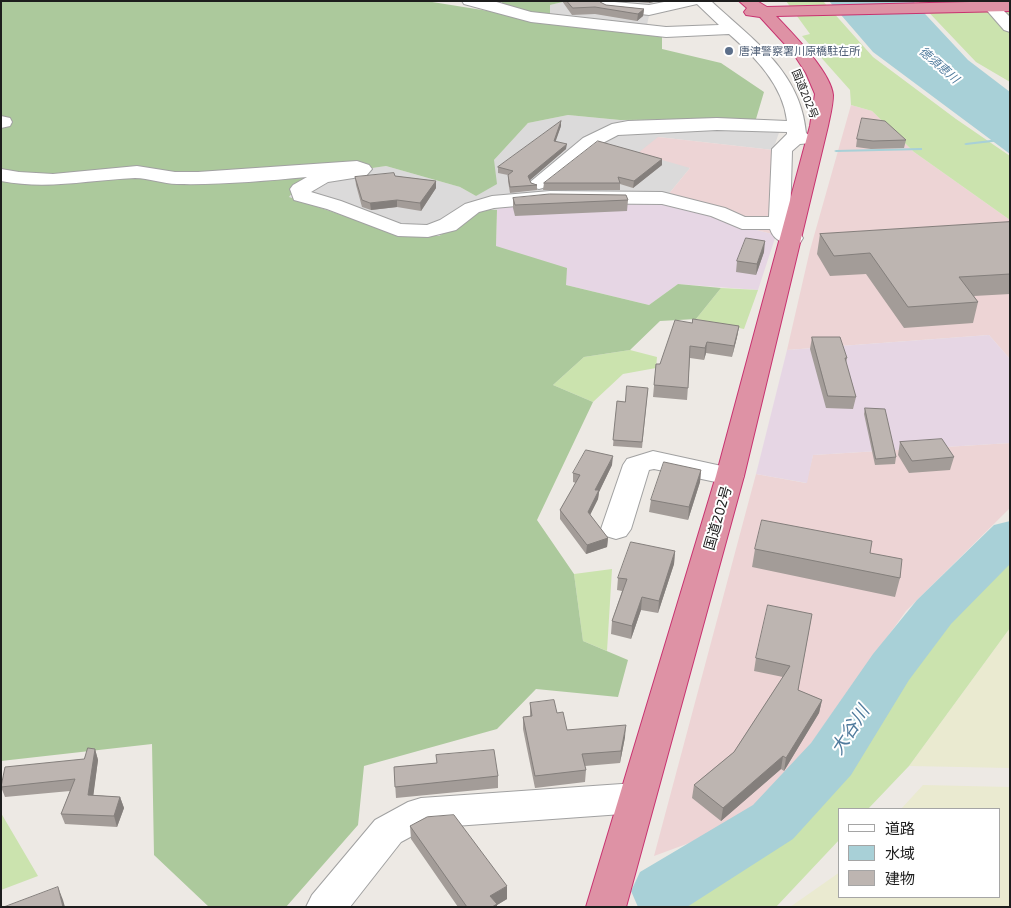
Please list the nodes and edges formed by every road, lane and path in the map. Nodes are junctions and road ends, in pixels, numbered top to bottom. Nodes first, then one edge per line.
1 (469, 1) edge
2 (692, 1) edge
3 (702, 1) edge
4 (497, 4) edge
5 (606, 5) edge
6 (991, 6) junction
7 (1010, 6) edge
8 (741, 7) edge
9 (764, 12) junction
10 (1010, 27) edge
11 (732, 29) junction
12 (807, 133) junction
13 (1, 174) edge
14 (539, 184) edge
15 (786, 230) junction
16 (730, 476) junction
17 (616, 529) dead end
18 (636, 798) junction
19 (326, 907) edge
20 (606, 907) edge

1 - 4 street
2 - 5 street
3 - 11 street
4 - 11 street
6 - 7 highway
6 - 9 highway
6 - 10 street
8 - 9 highway
8 - 12 highway, 国道202号
9 - 12 highway, 国道202号
11 - 12 street
12 - 14 street
12 - 15 highway, 国道202号
13 - 15 street
15 - 16 highway, 国道202号
16 - 17 street
16 - 18 highway, 国道202号
18 - 19 street
18 - 20 highway, 国道202号

